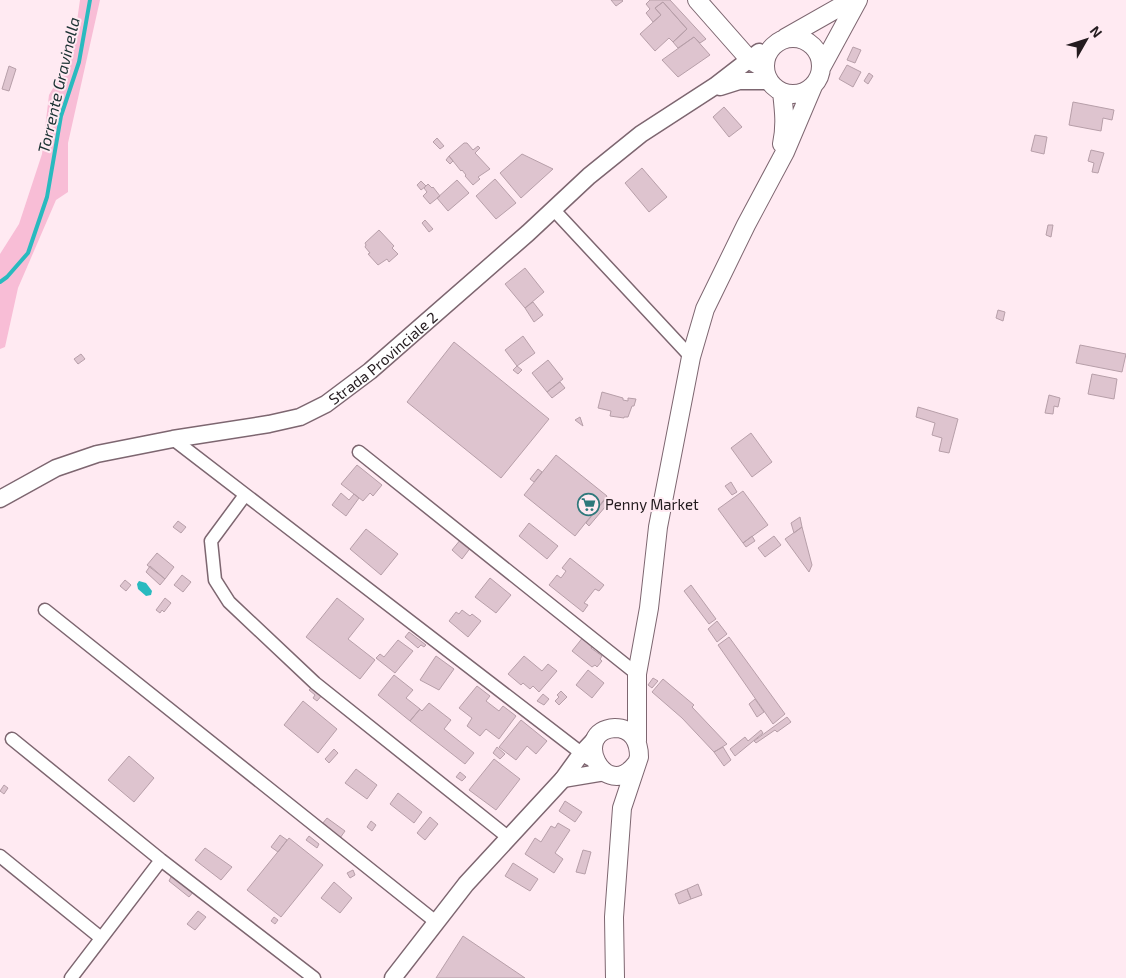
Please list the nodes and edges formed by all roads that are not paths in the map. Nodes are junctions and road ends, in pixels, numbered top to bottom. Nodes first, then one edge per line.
1 (697, 0) edge
2 (852, 0) edge
3 (858, 0) edge
4 (766, 49) junction
5 (821, 68) junction
6 (772, 81) junction
7 (813, 86) junction
8 (704, 93) junction
9 (777, 167) junction
10 (553, 209) junction
11 (691, 357) junction
12 (173, 439) junction
13 (359, 452) dead end
14 (246, 495) junction
15 (0, 499) edge
16 (45, 610) dead end
17 (637, 674) junction
18 (636, 700) junction
19 (604, 733) junction
20 (12, 739) dead end
21 (637, 741) junction
22 (581, 754) junction
23 (636, 764) junction
24 (605, 770) junction
25 (563, 779) junction
26 (622, 808) junction
27 (509, 838) junction
28 (0, 856) edge
29 (161, 860) junction
30 (436, 922) junction
31 (101, 938) junction
32 (71, 978) edge
33 (314, 978) edge
34 (393, 978) edge
35 (615, 978) edge

1 - 4 main road
2 - 4 main road
3 - 5 main road
4 - 5 main road
4 - 6 main road
4 - 6 main road
4 - 8 street
5 - 7 main road
6 - 7 main road
6 - 8 street
6 - 9 main road
7 - 9 main road
8 - 10 street, Strada Provinciale 2
9 - 11 main road
10 - 11 street
10 - 12 street, Strada Provinciale 2
11 - 17 main road
12 - 14 street
12 - 15 street, Strada Provinciale 2
13 - 17 street
14 - 22 street
14 - 27 street
16 - 30 street
17 - 18 main road
18 - 19 main road
18 - 21 main road
19 - 21 main road
19 - 22 street
19 - 24 main road
20 - 29 street
21 - 23 main road
22 - 24 street
22 - 25 street
23 - 24 main road
23 - 26 main road
24 - 25 street
24 - 26 main road
25 - 27 street
26 - 35 main road
27 - 30 street
28 - 31 street
29 - 31 street
29 - 33 street
30 - 34 street
31 - 32 street

